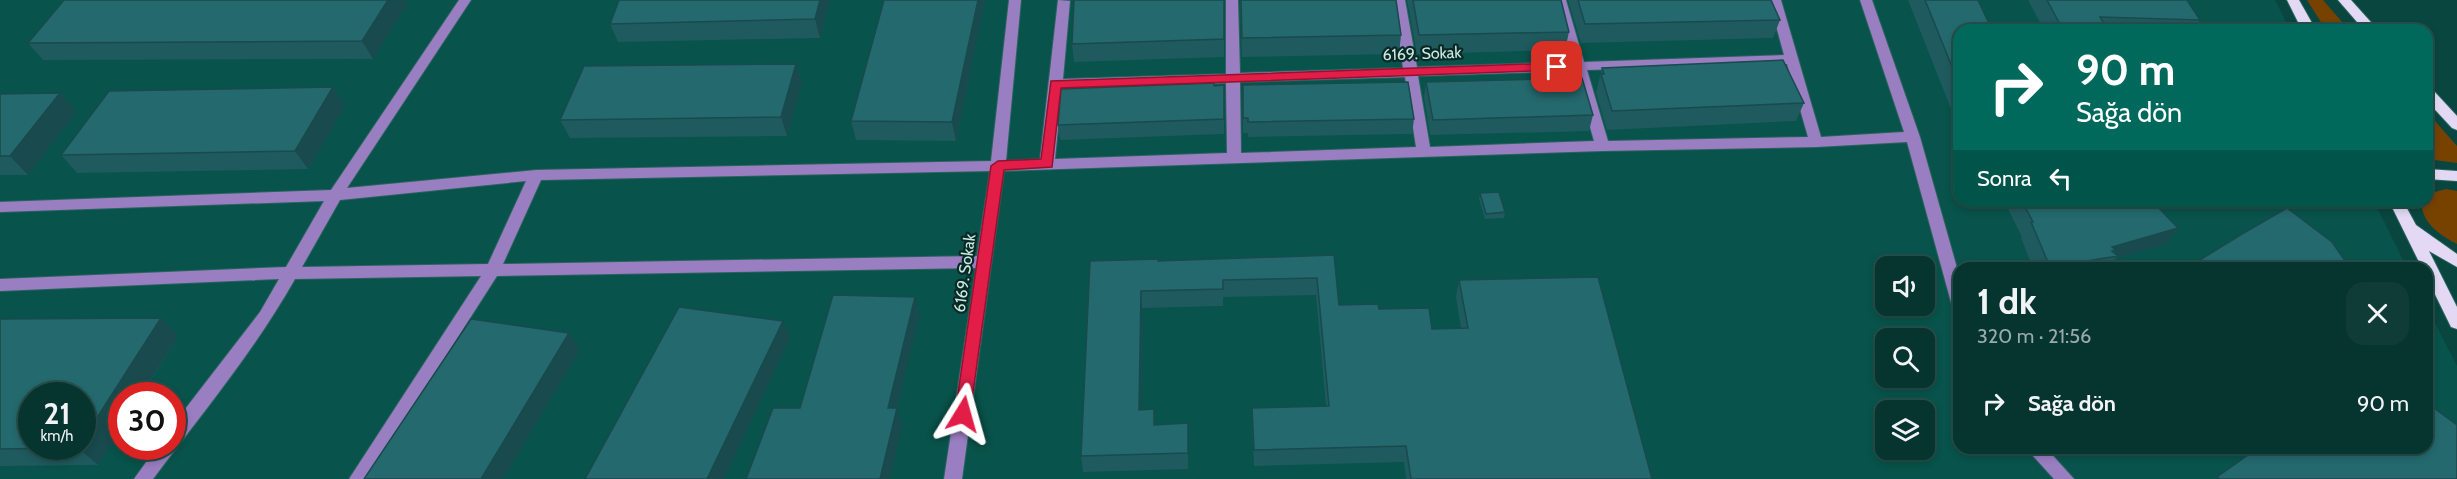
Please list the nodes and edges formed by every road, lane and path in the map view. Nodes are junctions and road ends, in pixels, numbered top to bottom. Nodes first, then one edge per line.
1 (465, 0) edge
2 (1015, 0) edge
3 (1232, 0) edge
4 (1399, 0) edge
5 (1560, 0) edge
6 (1774, 0) edge
7 (1866, 0) edge
8 (2293, 0) edge
9 (2344, 0) edge
10 (1064, 1) edge
11 (2306, 24) edge
12 (2366, 24) edge
13 (1791, 60) junction
14 (1578, 66) junction
15 (1409, 72) junction
16 (1233, 77) junction
17 (1055, 84) junction
18 (2433, 99) edge
19 (2457, 125) edge
20 (1913, 137) junction
21 (1816, 142) junction
22 (1602, 146) junction
23 (1424, 152) junction
24 (1234, 158) junction
25 (1047, 164) junction
26 (998, 166) junction
27 (2433, 174) edge
28 (536, 175) junction
29 (2457, 176) edge
30 (335, 195) junction
31 (0, 207) edge
32 (2399, 207) edge
33 (2403, 216) junction
34 (2457, 261) edge
35 (984, 262) junction
36 (2426, 262) edge
37 (493, 270) junction
38 (290, 273) junction
39 (2433, 276) edge
40 (1953, 280) edge
41 (0, 285) edge
42 (2457, 323) edge
43 (186, 422) edge
44 (2040, 454) edge
45 (157, 460) edge
46 (143, 479) edge
47 (358, 479) edge
48 (953, 479) edge
49 (2065, 479) edge

1 - 30 street
2 - 26 street, 6169. Sokak
3 - 16 street
4 - 15 street
5 - 14 street
6 - 13 street
7 - 20 street
8 - 11 main road
9 - 12 main road
10 - 17 street
13 - 14 street, 6169. Sokak
13 - 21 street
14 - 15 street, 6169. Sokak
14 - 22 street
15 - 16 street, 6169. Sokak
15 - 23 street
16 - 17 street, 6169. Sokak
16 - 24 street
17 - 25 street
18 - 19 main road
20 - 21 street
20 - 40 street
21 - 22 street
22 - 23 street
23 - 24 street
24 - 25 street
25 - 26 street
26 - 28 street
26 - 35 street, 6169. Sokak
27 - 29 main road
28 - 30 street
28 - 37 street
30 - 31 street
30 - 38 street
32 - 33 main road
33 - 34 main road
33 - 36 main road
35 - 37 street
35 - 48 street, 6169. Sokak
37 - 38 street
37 - 47 street
38 - 41 street
38 - 43 street
39 - 42 main road
44 - 49 street
45 - 46 street

